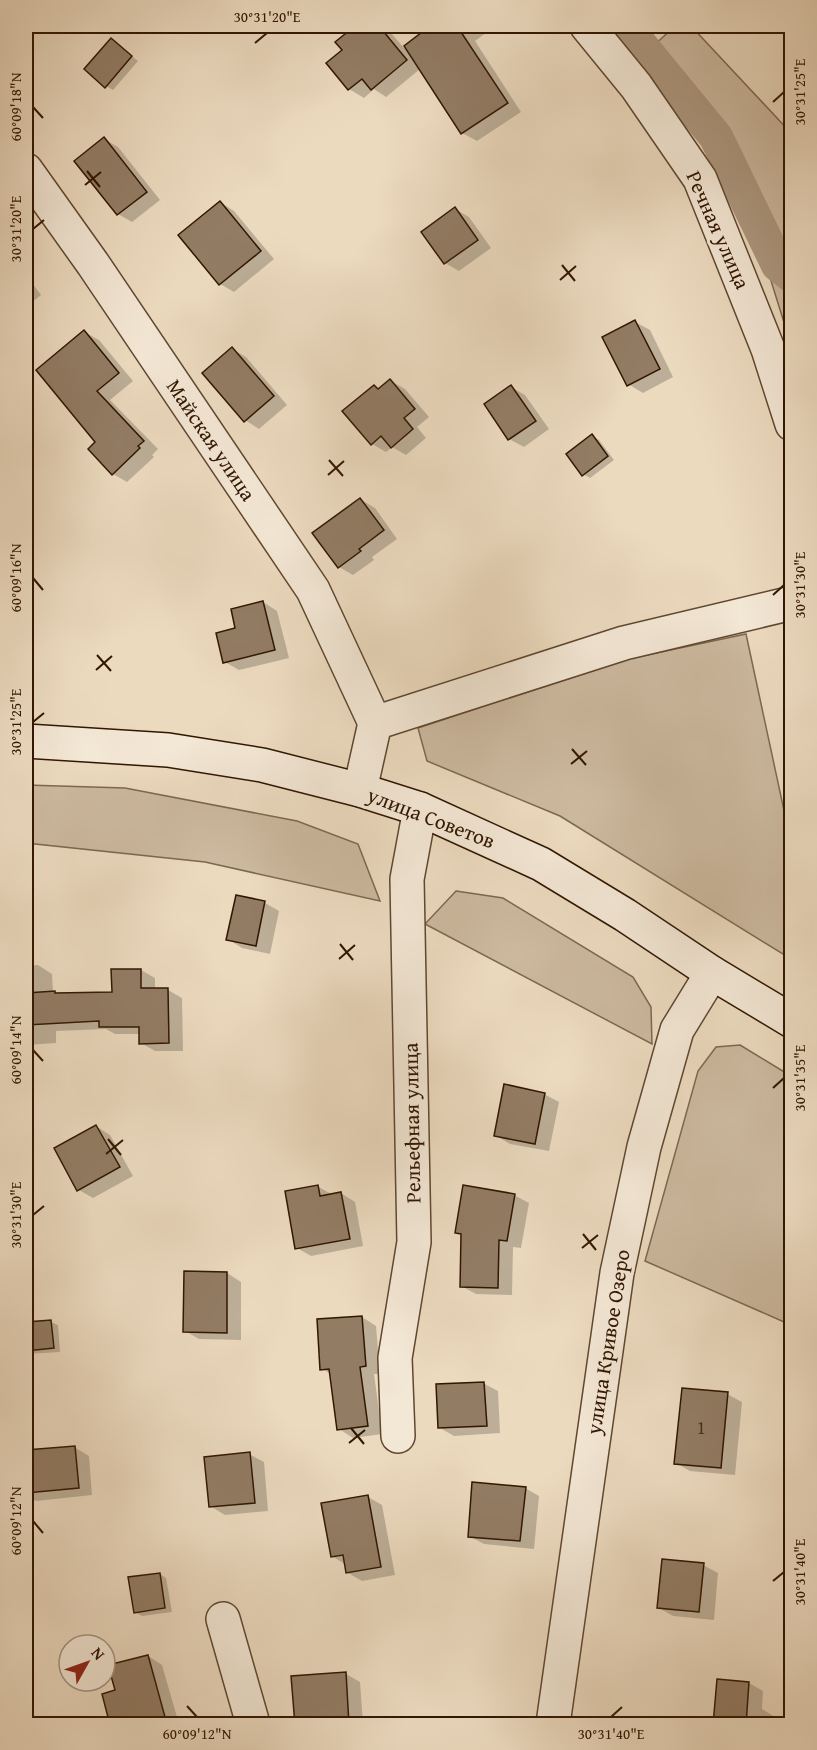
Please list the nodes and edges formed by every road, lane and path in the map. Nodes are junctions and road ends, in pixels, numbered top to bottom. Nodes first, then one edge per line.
1 (587, 26) edge
2 (26, 170) edge
3 (792, 424) edge
4 (792, 603) edge
5 (375, 723) junction
6 (26, 741) edge
7 (360, 790) junction
8 (420, 809) junction
9 (712, 973) junction
10 (792, 1021) edge
11 (398, 1436) dead end
12 (223, 1619) dead end
13 (253, 1725) edge
14 (553, 1725) edge

1 - 3 street, Речная улица
2 - 5 street, Майская улица
4 - 5 street
5 - 7 street
6 - 7 street, улица Советов
7 - 8 street, улица Советов
8 - 9 street, улица Советов
8 - 11 street, Рельефная улица
9 - 10 street, улица Советов
9 - 14 street, улица Кривое Озеро
12 - 13 street

